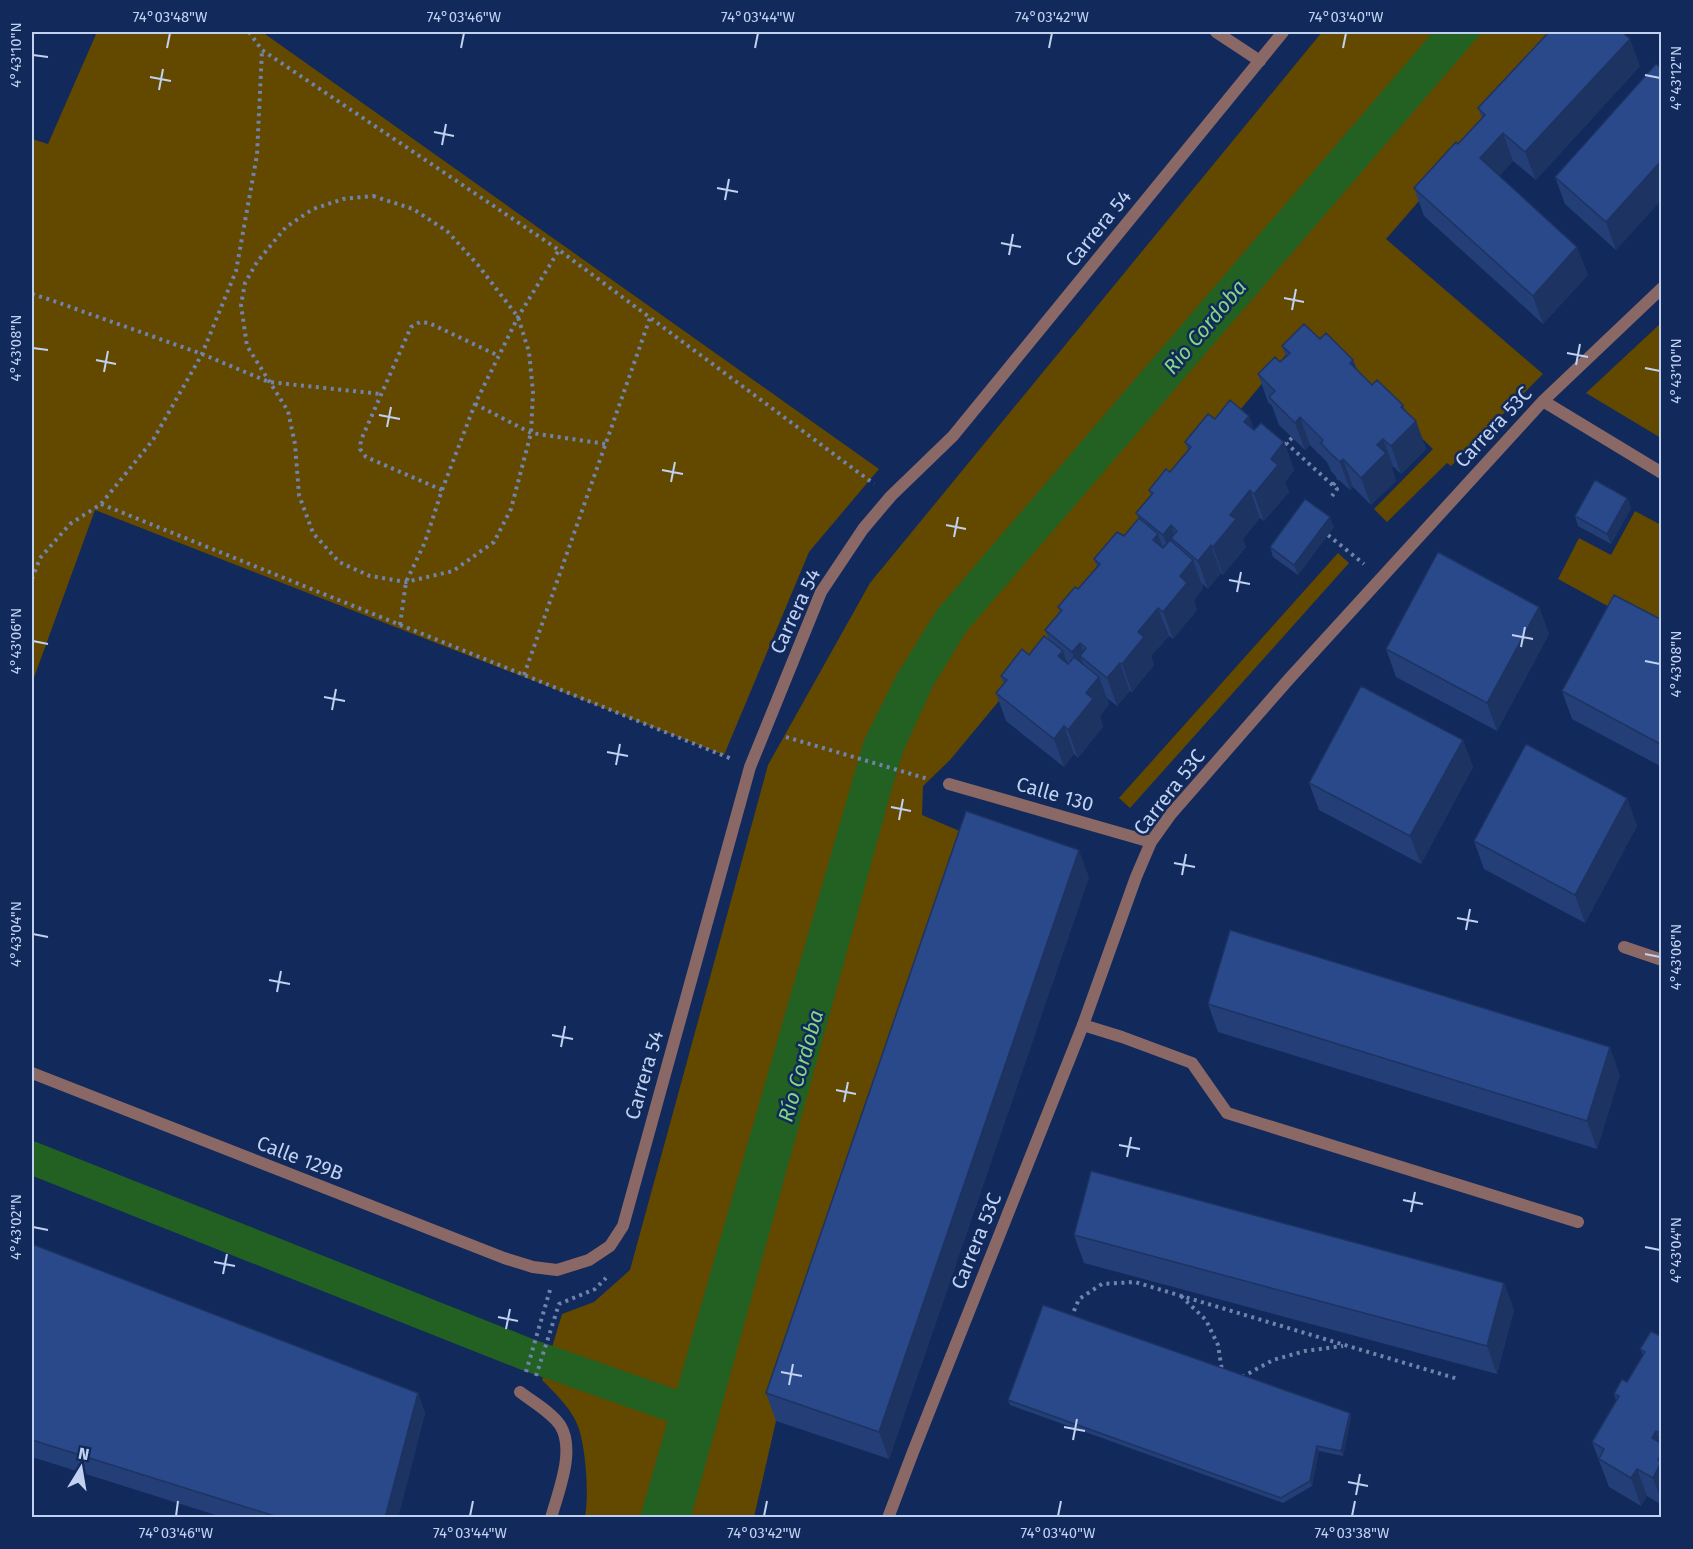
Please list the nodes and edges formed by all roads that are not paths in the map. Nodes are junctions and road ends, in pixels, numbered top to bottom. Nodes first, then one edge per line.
1 (1216, 32) edge
2 (1283, 32) edge
3 (1260, 61) junction
4 (1662, 288) edge
5 (1543, 401) junction
6 (1662, 473) edge
7 (949, 784) dead end
8 (1151, 842) junction
9 (1623, 947) dead end
10 (1662, 960) edge
11 (1083, 1025) junction
12 (32, 1074) edge
13 (1578, 1222) dead end
14 (557, 1270) joint
15 (520, 1392) dead end
16 (551, 1518) edge
17 (888, 1518) edge

1 - 3 street
2 - 3 street, Carrera 54
3 - 14 street, Carrera 54
4 - 5 street, Carrera 53C
5 - 6 street
5 - 8 street, Carrera 53C
7 - 8 street, Calle 130
8 - 11 street, Carrera 53C
9 - 10 street
11 - 13 street
11 - 17 street, Carrera 53C
12 - 14 street, Calle 129B
15 - 16 street

